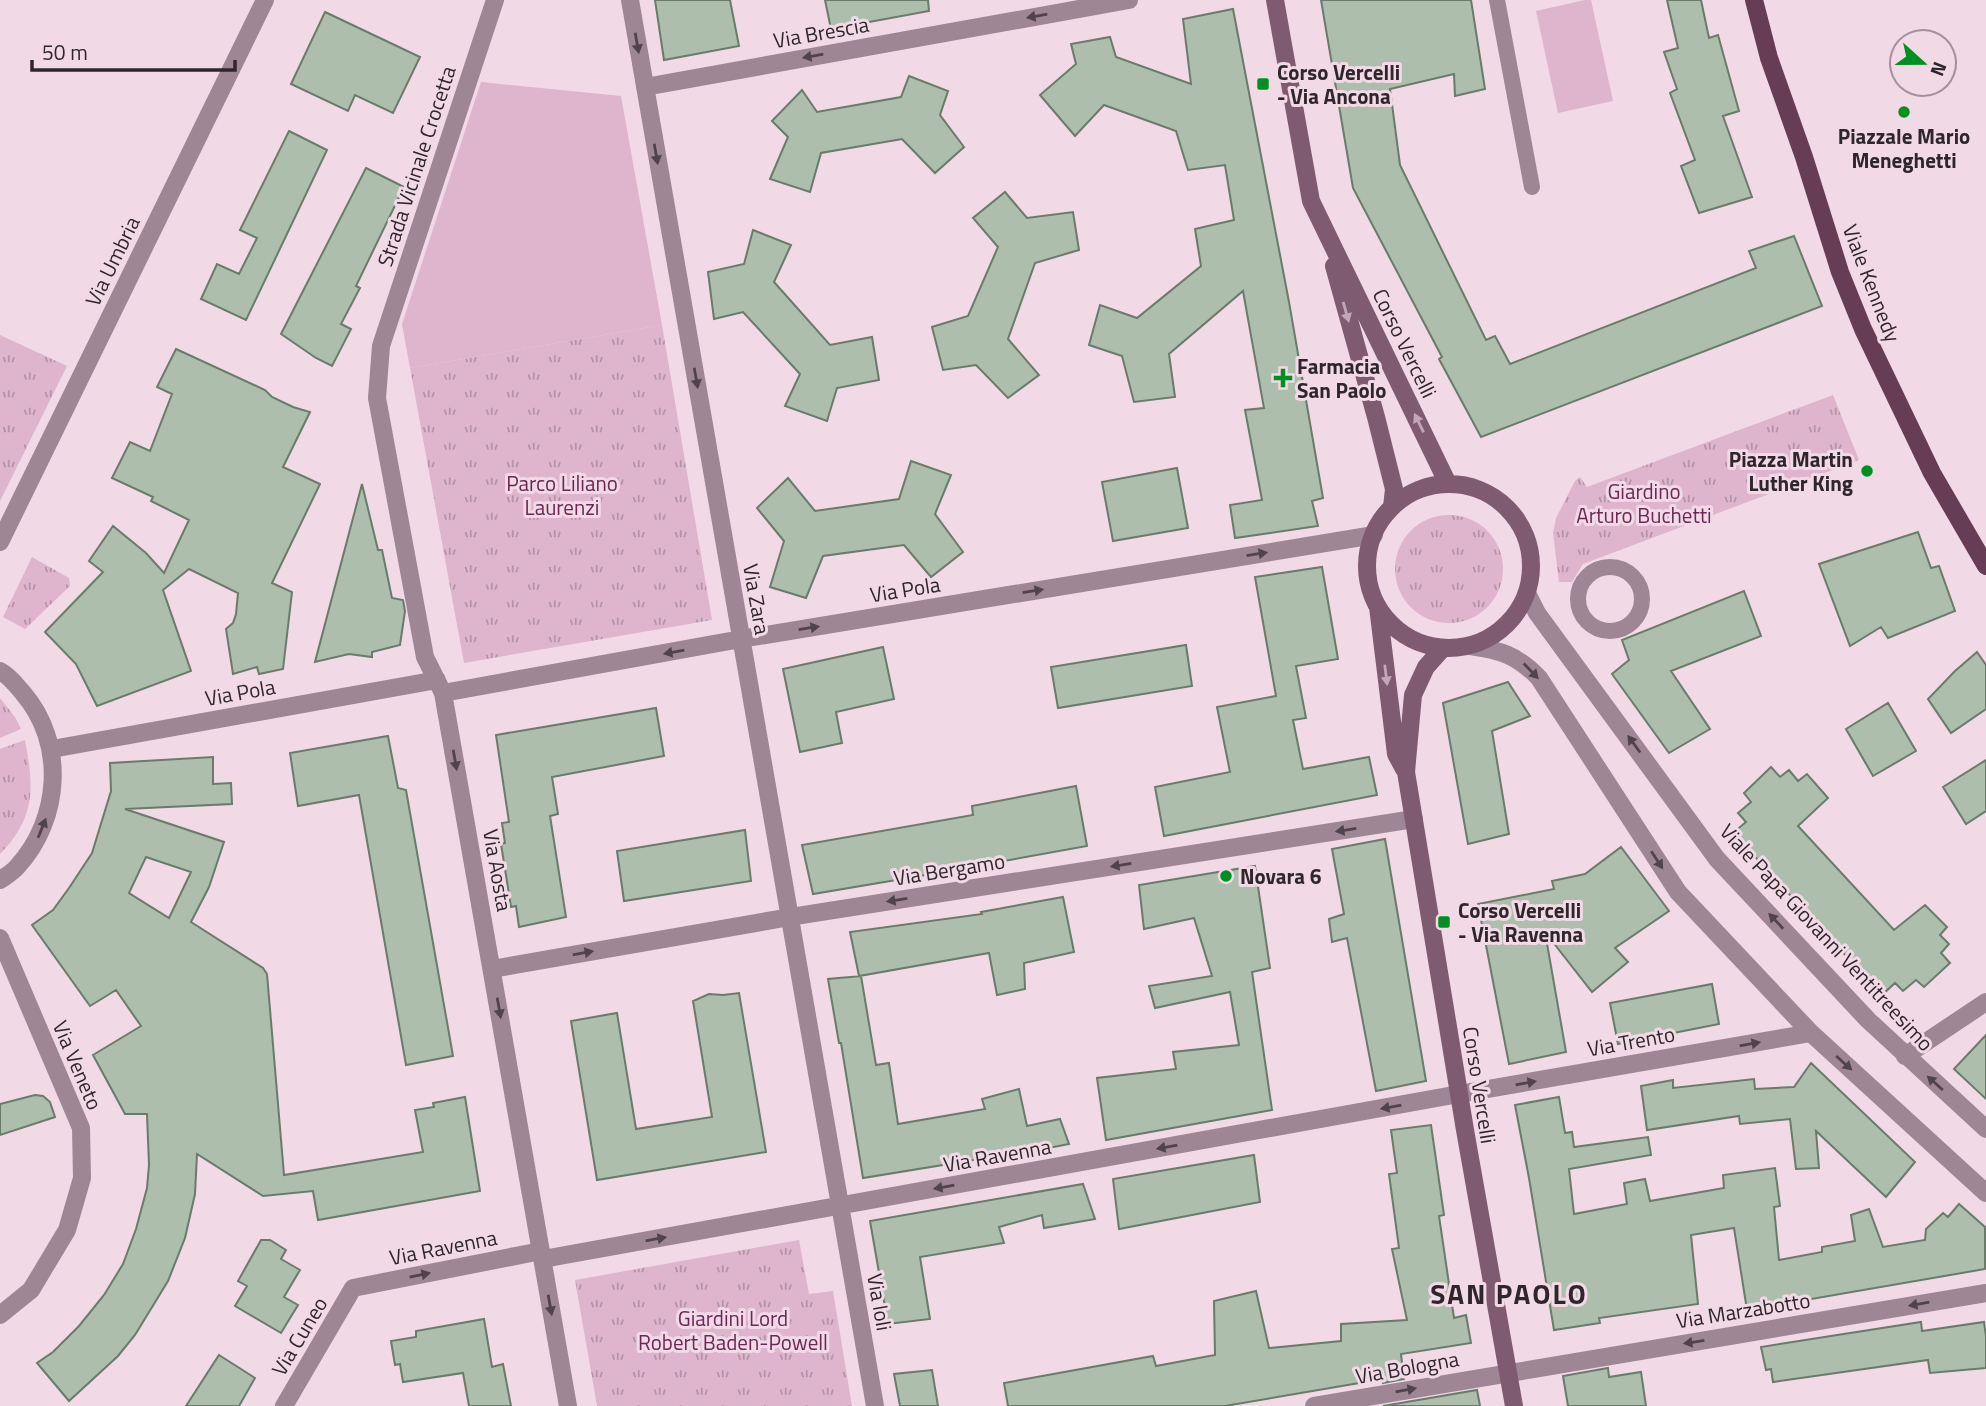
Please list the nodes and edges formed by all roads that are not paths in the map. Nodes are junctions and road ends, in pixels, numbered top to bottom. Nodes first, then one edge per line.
1 (265, 0) edge
2 (495, 0) edge
3 (630, 0) edge
4 (1129, 0) edge
5 (1275, 0) edge
6 (1497, 0) edge
7 (1754, 0) edge
8 (645, 87) junction
9 (1532, 187) dead end
10 (1321, 222) junction
11 (381, 346) joint
12 (1448, 484) junction
13 (1392, 507) junction
14 (1374, 535) junction
15 (0, 542) edge
16 (1986, 566) edge
17 (1527, 593) junction
18 (1378, 607) junction
19 (1637, 617) joint
20 (741, 639) junction
21 (1470, 646) junction
22 (1443, 648) junction
23 (0, 671) edge
24 (440, 686) junction
25 (52, 749) junction
26 (1406, 772) junction
27 (1413, 819) junction
28 (0, 880) edge
29 (790, 917) junction
30 (0, 938) edge
31 (492, 969) junction
32 (1986, 1002) edge
33 (1811, 1033) junction
34 (1905, 1056) junction
35 (1458, 1094) junction
36 (1986, 1129) edge
37 (1986, 1193) edge
38 (840, 1206) junction
39 (542, 1255) junction
40 (353, 1289) joint
41 (1986, 1293) edge
42 (0, 1315) edge
43 (1508, 1373) junction
44 (284, 1406) edge
45 (568, 1406) edge
46 (875, 1406) edge
47 (1314, 1406) edge
48 (1514, 1406) edge

1 - 15 street, Via Umbria
2 - 11 street, Strada Vicinale Crocetta
3 -> 8 street, Via Zara
4 -> 8 street, Via Brescia
5 - 10 main road, Corso Vercelli
6 - 9 lane
7 - 16 main road, Viale Kennedy
8 -> 20 street, Via Zara
12 -> 10 main road, Corso Vercelli
10 -> 13 main road, Corso Vercelli
11 - 24 street, Via Aosta
12 - 13 main road
12 - 17 main road
13 - 14 main road
14 - 18 main road
20 -> 14 street, Via Pola
17 - 21 main road
34 -> 17 street, Viale Papa Giovanni Ventitreesimo
18 - 22 main road
18 -> 26 main road, Corso Vercelli
19 - 19 lane
20 -> 24 street, Via Pola
20 - 29 street, Via Zara
21 - 22 main road
21 -> 33 street
22 - 26 main road, Corso Vercelli
23 - 25 street
24 - 25 street, Via Pola
24 -> 31 street, Via Aosta
28 -> 25 street
26 - 27 main road, Corso Vercelli
27 -> 29 street, Via Bergamo
27 - 35 main road, Corso Vercelli
31 -> 29 street, Via Bergamo
29 - 38 street, Via Zara
30 - 42 street, Via Veneto
31 -> 39 street, Via Aosta
32 - 34 street
35 -> 33 street, Via Trento
33 -> 37 street
36 -> 34 street, Viale Papa Giovanni Ventitreesimo
35 -> 38 street, Via Ravenna
35 - 43 main road, Corso Vercelli
39 -> 38 street, Via Ravenna
38 - 46 street, Via Ioli
40 -> 39 street, Via Ravenna
39 -> 45 street, Via Aosta
40 - 44 street, Via Cuneo
41 -> 43 street, Via Marzabotto
47 -> 43 street, Via Bologna
43 - 48 main road, Corso Vercelli

